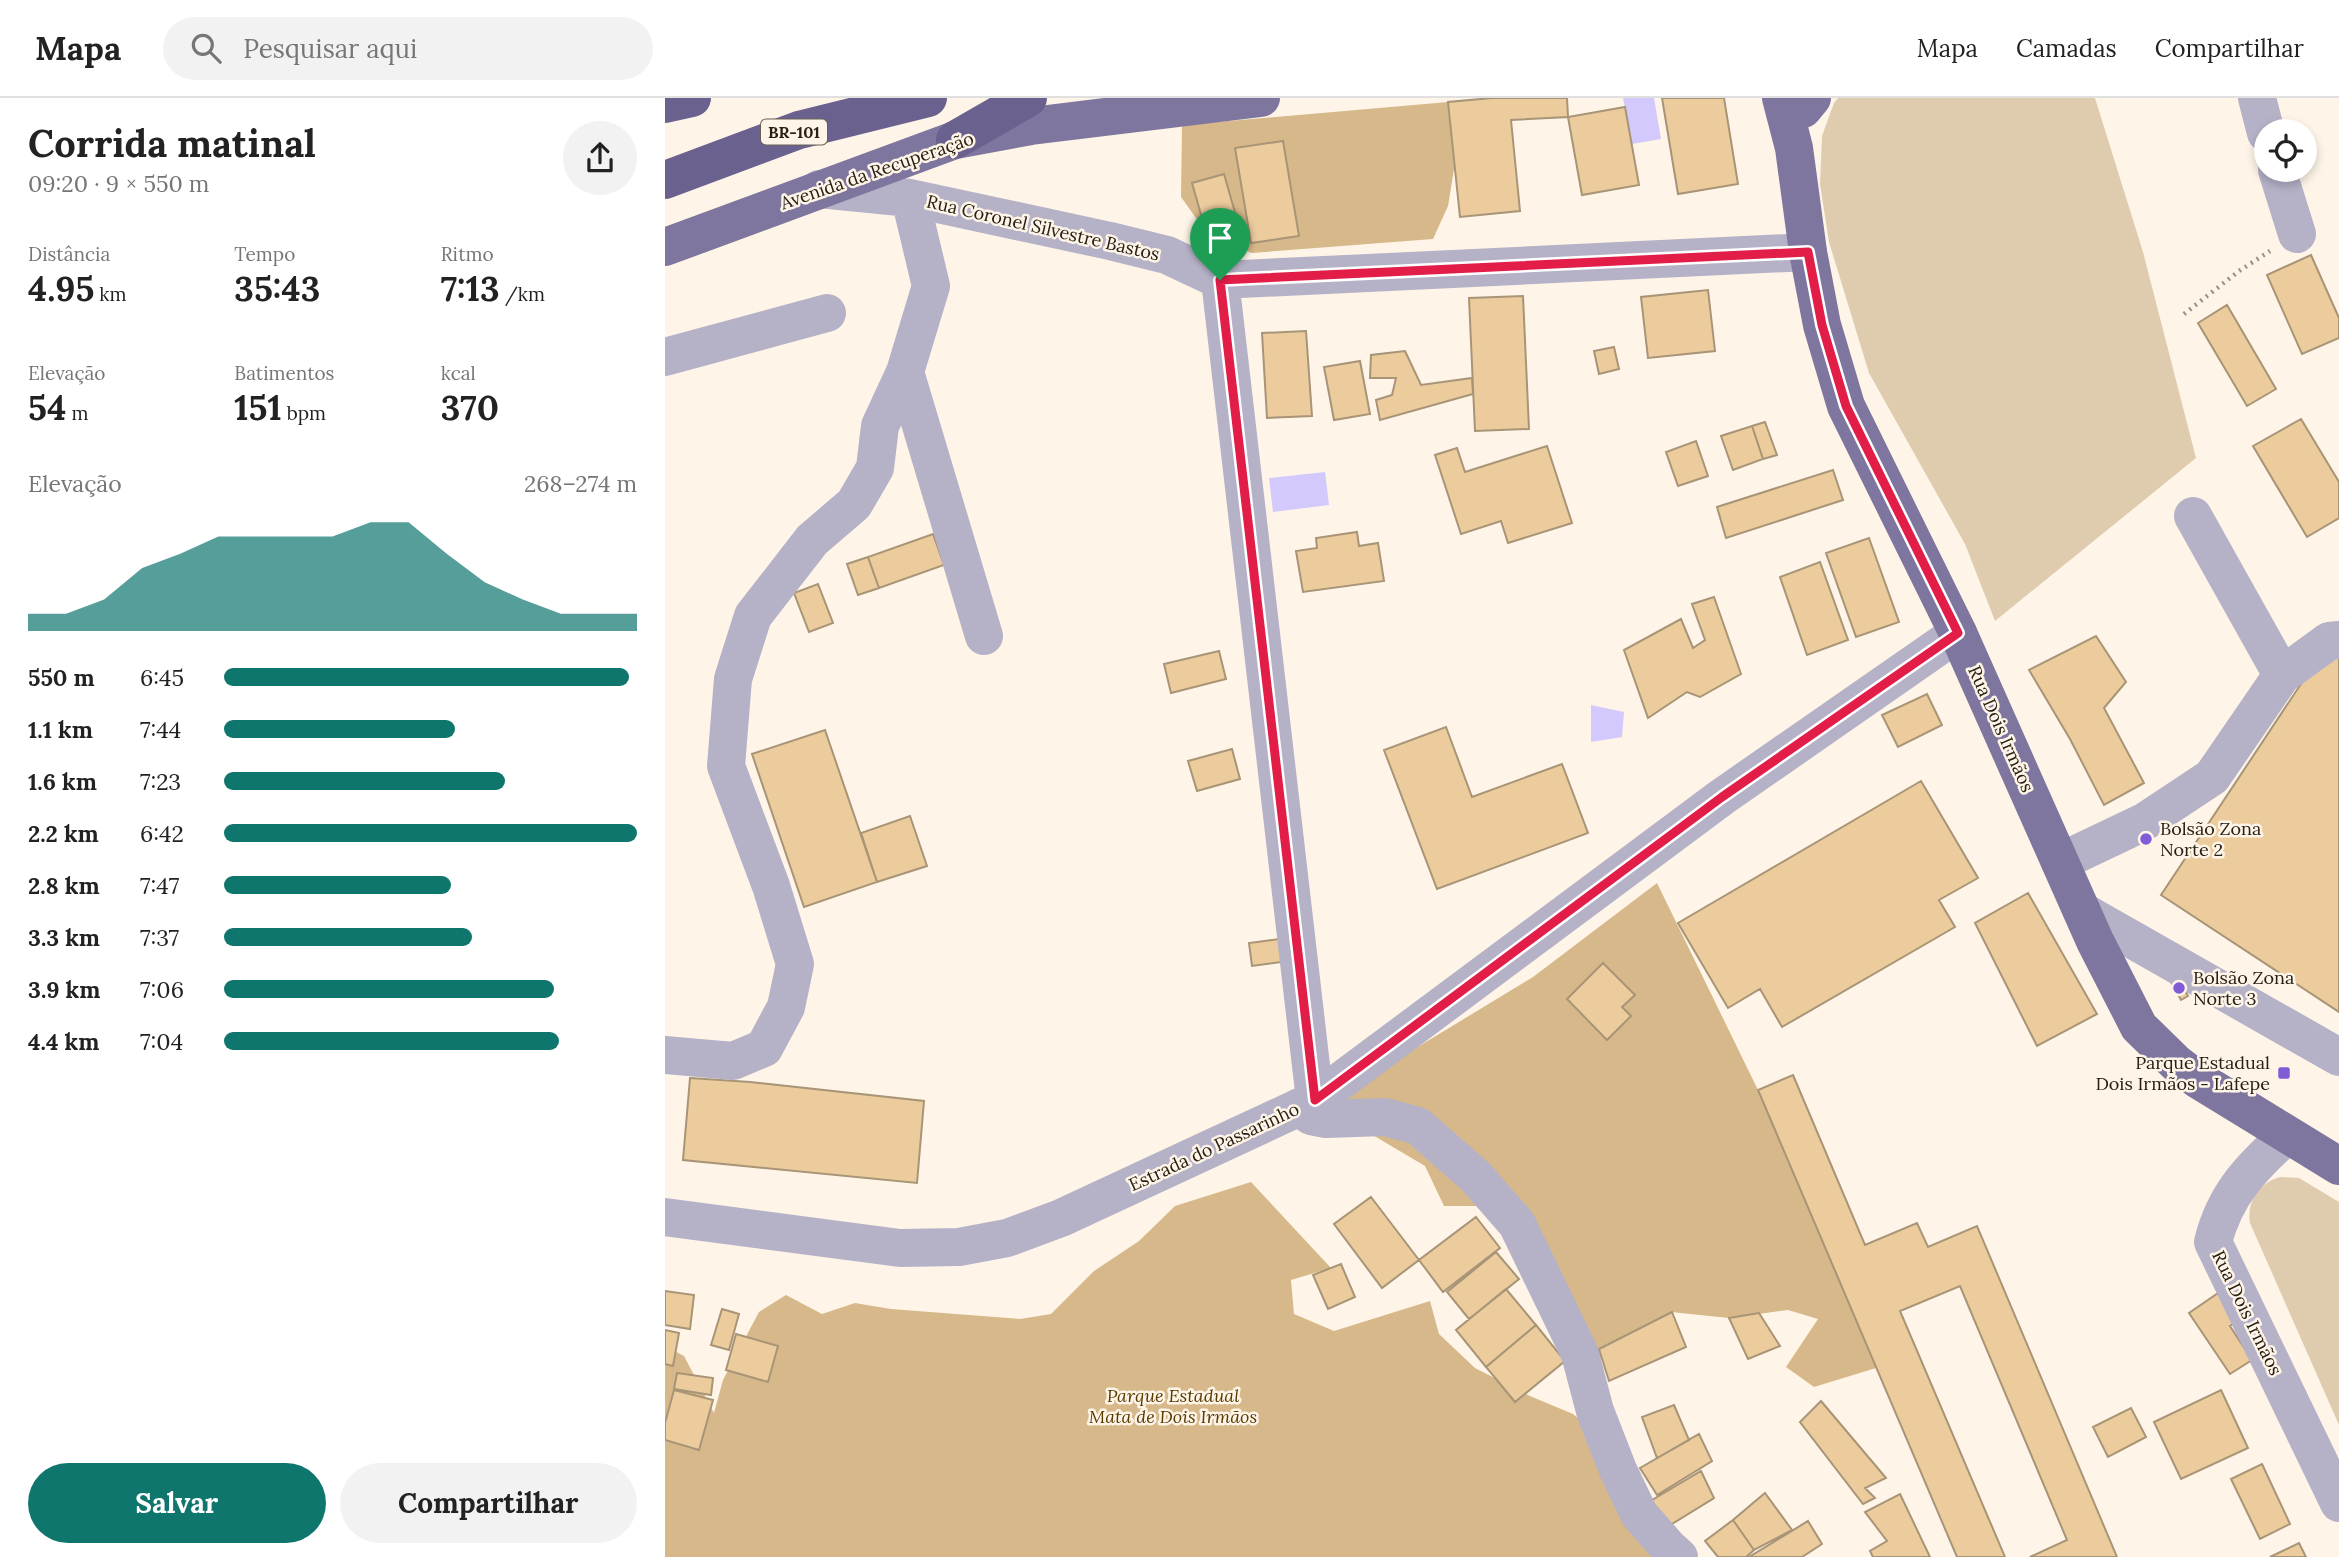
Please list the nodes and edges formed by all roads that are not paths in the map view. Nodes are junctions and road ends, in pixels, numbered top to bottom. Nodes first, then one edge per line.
1 (692, 98) edge
2 (927, 98) edge
3 (1028, 98) edge
4 (1261, 98) edge
5 (2257, 98) edge
6 (1800, 101) edge
7 (665, 104) edge
8 (2262, 119) edge
9 (954, 140) junction
10 (665, 180) edge
11 (2281, 182) edge
12 (819, 189) junction
13 (910, 198) junction
14 (2297, 234) road end
15 (665, 247) edge
16 (1808, 252) junction
17 (1220, 280) junction
18 (827, 313) dead end
19 (665, 357) edge
20 (905, 372) junction
21 (2193, 516) dead end
22 (1958, 633) junction
23 (983, 636) dead end
24 (2339, 640) edge
25 (2283, 674) junction
26 (2060, 862) junction
27 (2082, 911) junction
28 (665, 1055) edge
29 (2339, 1057) edge
30 (1307, 1104) junction
31 (2286, 1136) junction
32 (2339, 1167) edge
33 (665, 1217) edge
34 (2339, 1503) edge
35 (1679, 1557) edge

1 - 7 highway
2 - 10 highway, BR-101
3 - 9 highway
4 - 9 main road, Avenida da Recuperação
5 - 8 street
6 - 16 main road, Rua Dois Irmãos
9 - 12 main road, Avenida da Recuperação
11 - 14 street
12 - 13 street, Rua Coronel Silvestre Bastos
12 - 15 main road, Avenida da Recuperação
13 - 17 street, Rua Coronel Silvestre Bastos
13 - 20 street
16 - 17 street, Rua Coronel Silvestre Bastos
16 - 22 main road, Rua Dois Irmãos
17 - 30 street
18 - 19 street
20 - 23 street
20 - 28 street
21 - 25 street
22 - 26 main road, Rua Dois Irmãos
22 - 30 street, Estrada do Passarinho
24 - 25 street
25 - 26 street
26 - 27 main road, Rua Dois Irmãos
27 - 29 street
27 - 31 main road, Rua Dois Irmãos
30 - 33 street, Estrada do Passarinho
30 - 35 street
31 - 32 main road, Rua Dois Irmãos
31 - 34 street, Rua Dois Irmãos

